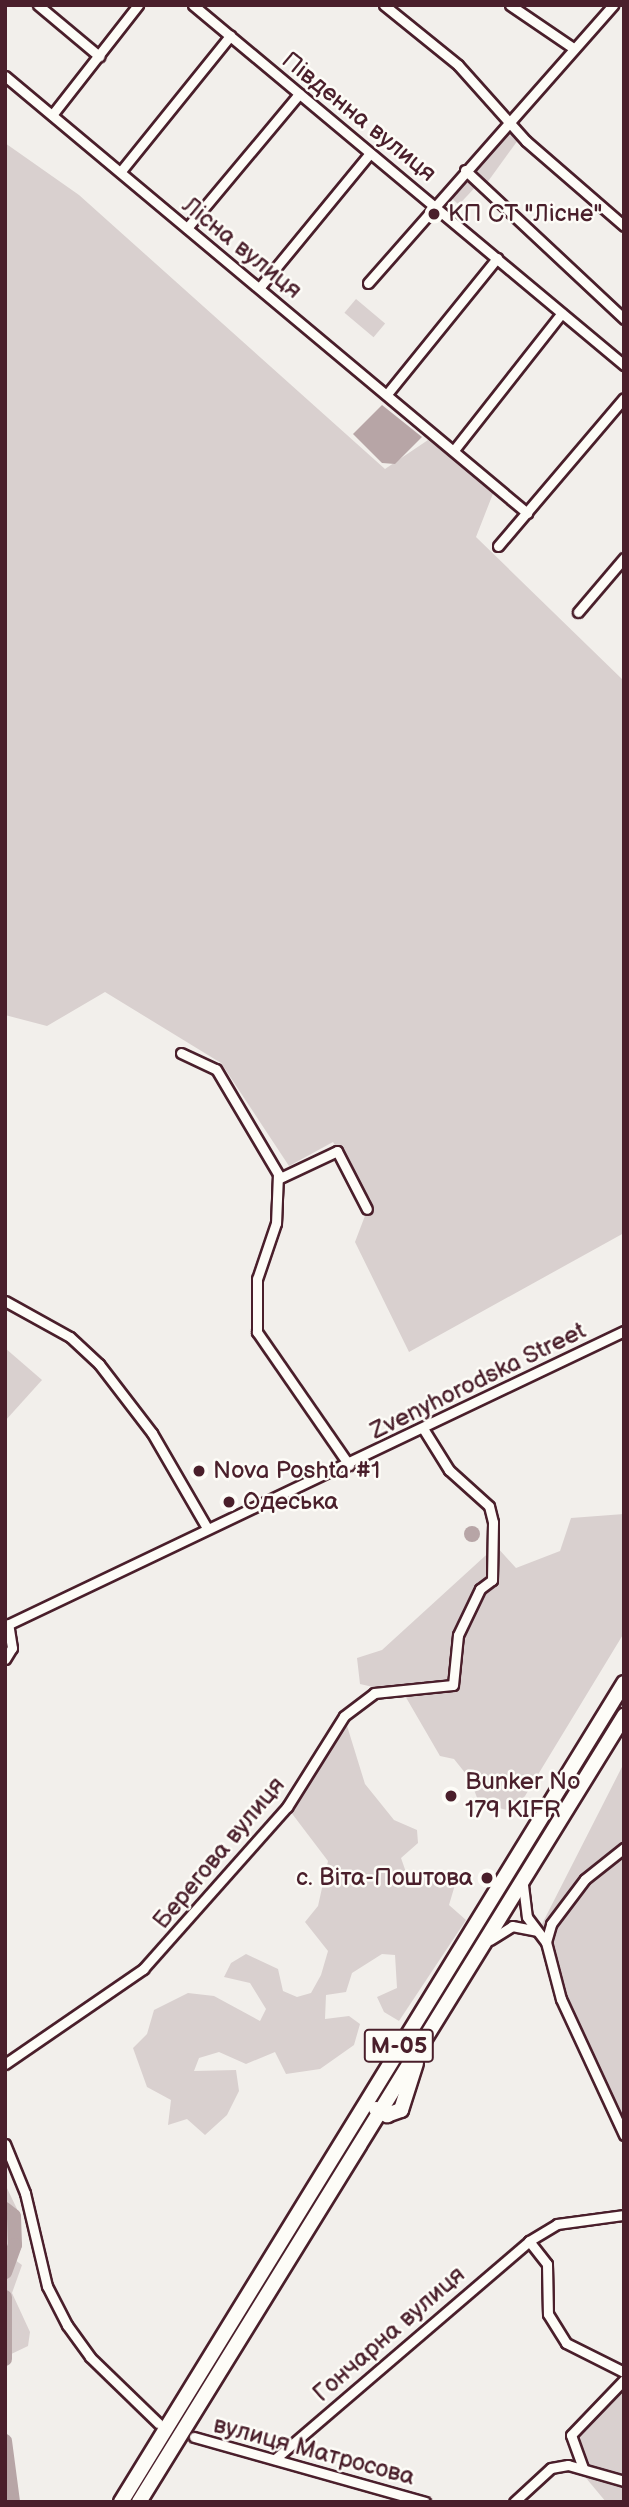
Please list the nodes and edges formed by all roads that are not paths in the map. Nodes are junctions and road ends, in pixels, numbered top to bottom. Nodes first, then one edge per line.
1 (38, 5) edge
2 (138, 5) edge
3 (193, 5) edge
4 (384, 5) edge
5 (510, 5) edge
6 (613, 5) edge
7 (230, 36) junction
8 (573, 48) junction
9 (99, 56) junction
10 (5, 76) edge
11 (299, 94) junction
12 (52, 115) junction
13 (509, 118) junction
14 (370, 153) junction
15 (465, 170) junction
16 (121, 171) junction
17 (435, 204) junction
18 (624, 226) edge
19 (187, 228) junction
20 (497, 258) junction
21 (368, 283) dead end
22 (260, 287) junction
23 (562, 313) junction
24 (624, 319) edge
25 (624, 365) edge
26 (387, 394) junction
27 (624, 398) edge
28 (454, 450) junction
29 (527, 513) junction
30 (498, 546) dead end
31 (624, 558) edge
32 (578, 612) dead end
33 (181, 1053) dead end
34 (280, 1178) junction
35 (367, 1209) dead end
36 (5, 1301) edge
37 (624, 1331) edge
38 (424, 1430) junction
39 (349, 1465) junction
40 (207, 1528) junction
41 (6, 1625) edge
42 (5, 1659) edge
43 (624, 1683) edge
44 (624, 1716) edge
45 (624, 1848) edge
46 (523, 1883) junction
47 (539, 1932) junction
48 (547, 1941) junction
49 (480, 1948) junction
50 (400, 2044) junction
51 (5, 2063) edge
52 (380, 2113) junction
53 (624, 2135) edge
54 (5, 2144) edge
55 (624, 2215) edge
56 (529, 2241) junction
57 (624, 2372) edge
58 (624, 2380) edge
59 (159, 2430) junction
60 (194, 2437) dead end
61 (275, 2459) junction
62 (583, 2468) junction
63 (624, 2481) edge
64 (121, 2502) edge
65 (139, 2502) edge
66 (425, 2502) edge
67 (514, 2502) edge

1 - 9 street
2 - 9 street
3 - 7 street, Південна вулиця
4 - 13 street
5 - 8 street
6 - 8 street
7 - 11 street, Південна вулиця
7 - 16 street
8 - 13 street
9 - 12 street
10 - 12 street, Лісна вулиця
11 - 14 street, Південна вулиця
11 - 19 street
12 - 16 street, Лісна вулиця
13 - 15 street
13 - 18 street
14 - 17 street, Південна вулиця
14 - 22 street
15 - 17 street
15 - 24 street, Південна вулиця
16 - 19 street, Лісна вулиця
17 - 20 street, Південна вулиця
17 - 21 street
19 - 22 street, Лісна вулиця
20 - 23 street, Південна вулиця
20 - 26 street
22 - 26 street, Лісна вулиця
23 - 25 street, Південна вулиця
23 - 28 street
26 - 28 street, Лісна вулиця
27 - 29 street
28 - 29 street, Лісна вулиця
29 - 30 street
31 - 32 street
33 - 34 street
34 - 35 street
34 - 39 street, Zvenyhorodska Street
36 - 40 street
37 - 38 street, Zvenyhorodska Street
38 - 39 street, Zvenyhorodska Street
38 - 51 street, Берегова вулиця
39 - 40 street, Zvenyhorodska Street
40 - 41 street, Zvenyhorodska Street
41 - 42 street
43 - 50 highway, М-05
44 - 46 highway, М-05
45 - 48 street
46 - 47 street
46 - 49 highway, М-05
47 - 48 street
47 - 49 street
48 - 53 street
49 - 52 highway, М-05
50 - 52 highway
50 - 59 highway, М-05
52 - 65 highway
54 - 59 street
55 - 56 street, Гончарна вулиця
56 - 57 street
56 - 61 street, Гончарна вулиця
58 - 62 street
59 - 64 highway, М-05
60 - 61 street, вулиця Матросова
61 - 66 street, вулиця Матросова
62 - 63 street
62 - 67 street

